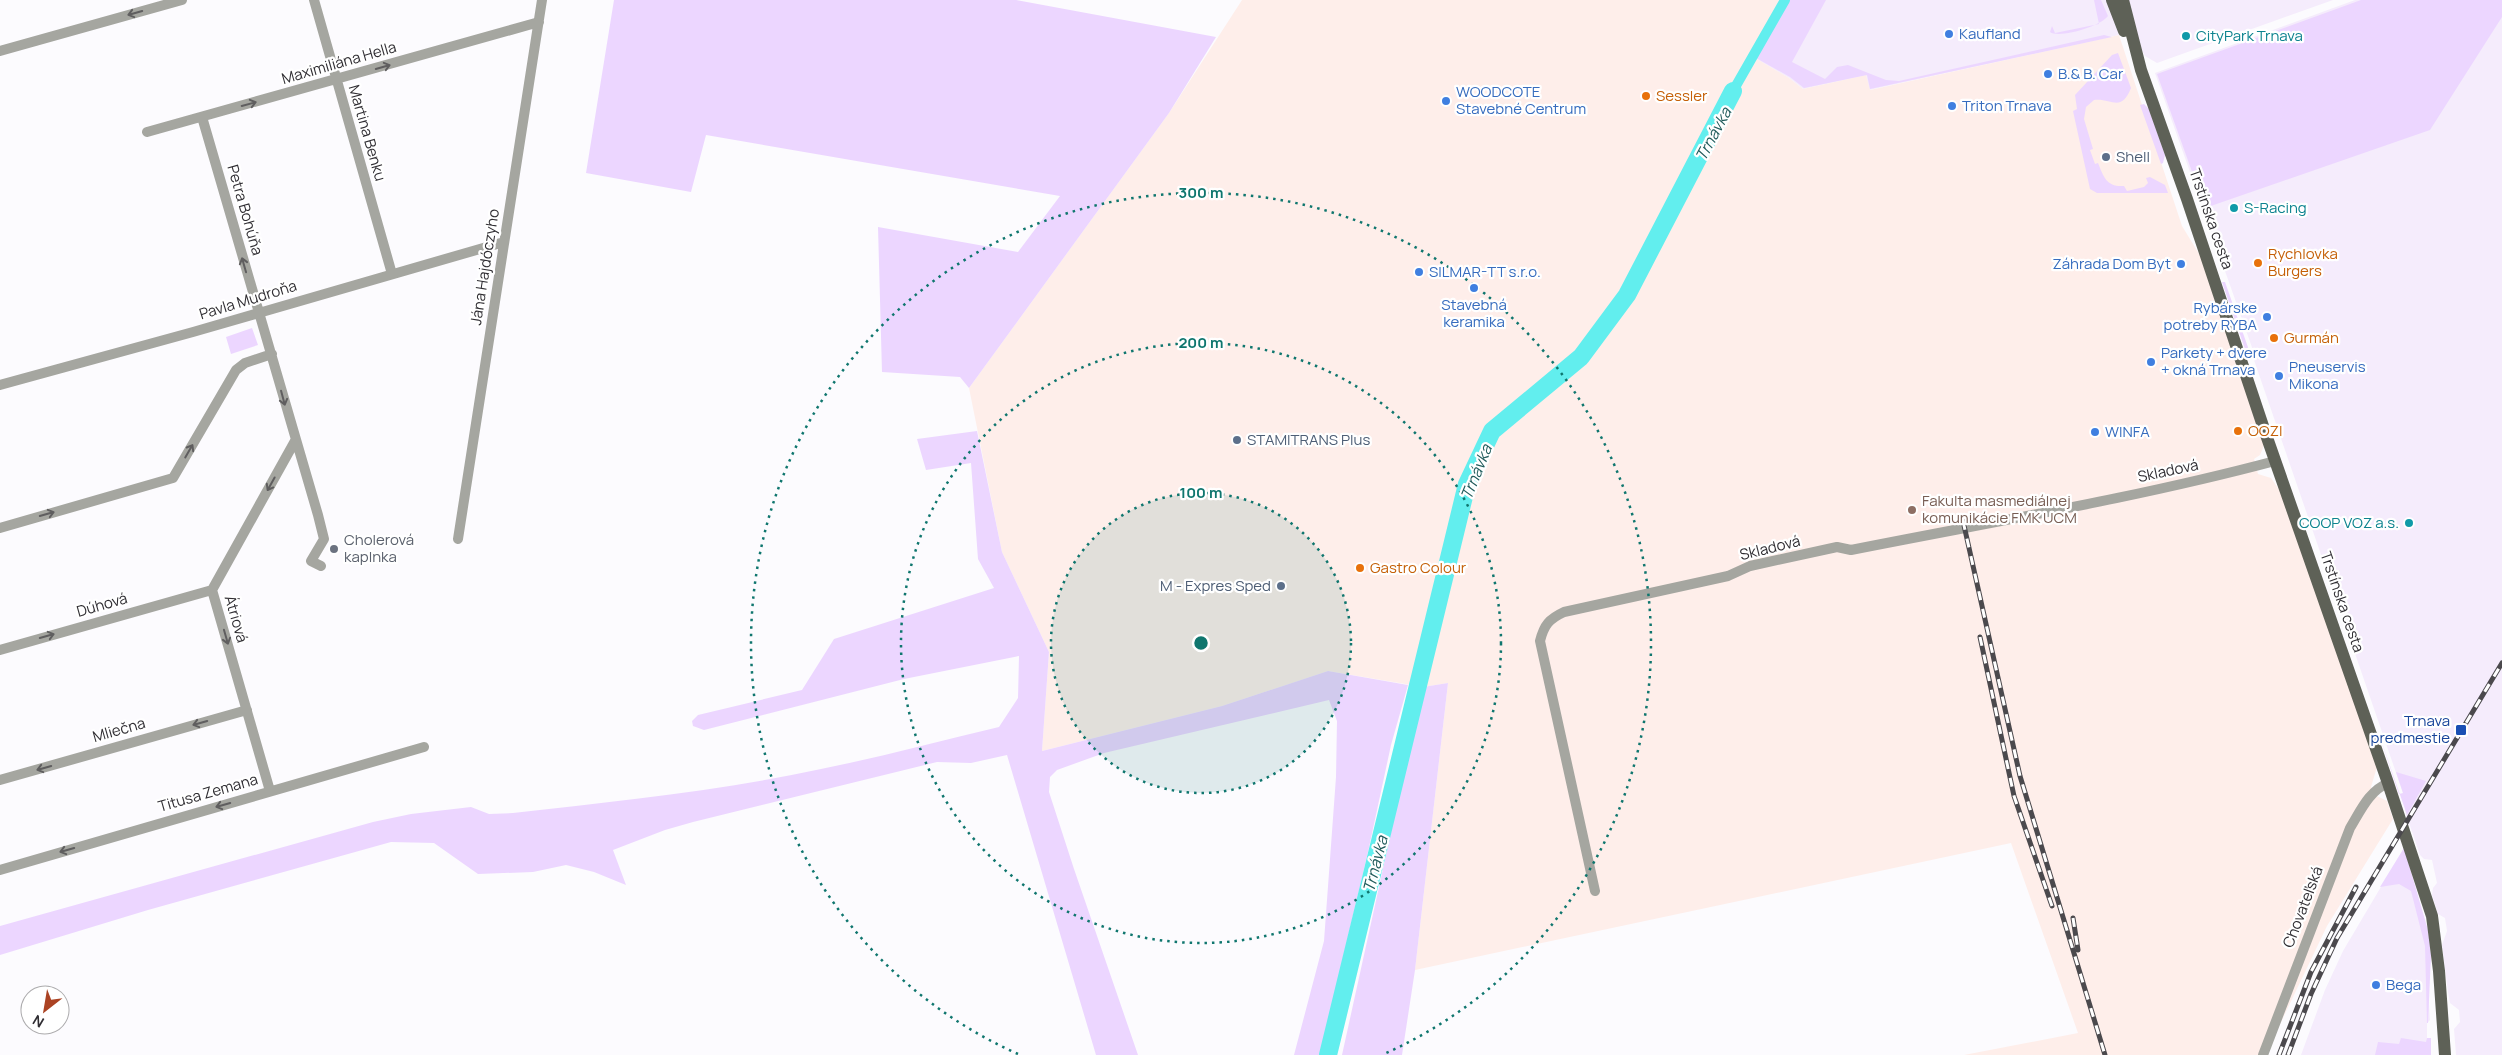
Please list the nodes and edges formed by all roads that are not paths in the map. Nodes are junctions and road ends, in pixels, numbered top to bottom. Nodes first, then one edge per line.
1 (182, 0) edge
2 (314, 0) edge
3 (542, 0) edge
4 (2112, 0) edge
5 (2123, 0) edge
6 (539, 22) junction
7 (0, 51) edge
8 (2136, 53) junction
9 (336, 80) junction
10 (202, 117) junction
11 (147, 132) dead end
12 (504, 242) junction
13 (392, 274) junction
14 (259, 312) junction
15 (272, 354) junction
16 (0, 386) edge
17 (295, 441) junction
18 (2275, 461) junction
19 (0, 528) edge
20 (458, 540) dead end
21 (321, 566) dead end
22 (212, 590) junction
23 (0, 650) edge
24 (247, 710) junction
25 (424, 747) dead end
26 (0, 780) edge
27 (2388, 783) junction
28 (270, 791) junction
29 (0, 870) edge
30 (1594, 891) dead end
31 (2263, 1055) edge
32 (2445, 1055) edge

1 -> 7 street
2 - 9 street, Martina Benku
3 - 6 street, Jána Hajdóczyho
4 - 8 main road, Trstínska cesta
5 - 8 main road, Trstínska cesta
9 -> 6 street, Maximiliána Hella
6 - 12 street, Jána Hajdóczyho
8 - 18 main road, Trstínska cesta
10 -> 9 street, Maximiliána Hella
9 - 13 street, Martina Benku
10 - 11 street, Maximiliána Hella
14 -> 10 street, Petra Bohúňa
12 - 13 street, Pavla Mudroňa
12 - 20 street, Jána Hajdóczyho
13 - 14 street, Pavla Mudroňa
14 - 15 street
14 - 16 street, Pavla Mudroňa
15 -> 17 street
19 -> 15 street
17 - 21 street
17 -> 22 street, Átriová
18 - 27 main road, Trstínska cesta
18 - 30 street, Skladová
23 -> 22 street, Dúhová
22 -> 24 street, Átriová
24 -> 26 street, Mliečna
24 - 28 street, Átriová
25 - 28 street, Titusa Zemana
27 - 31 street, Chovateľská
27 - 32 main road, Trstínska cesta
28 -> 29 street, Titusa Zemana

